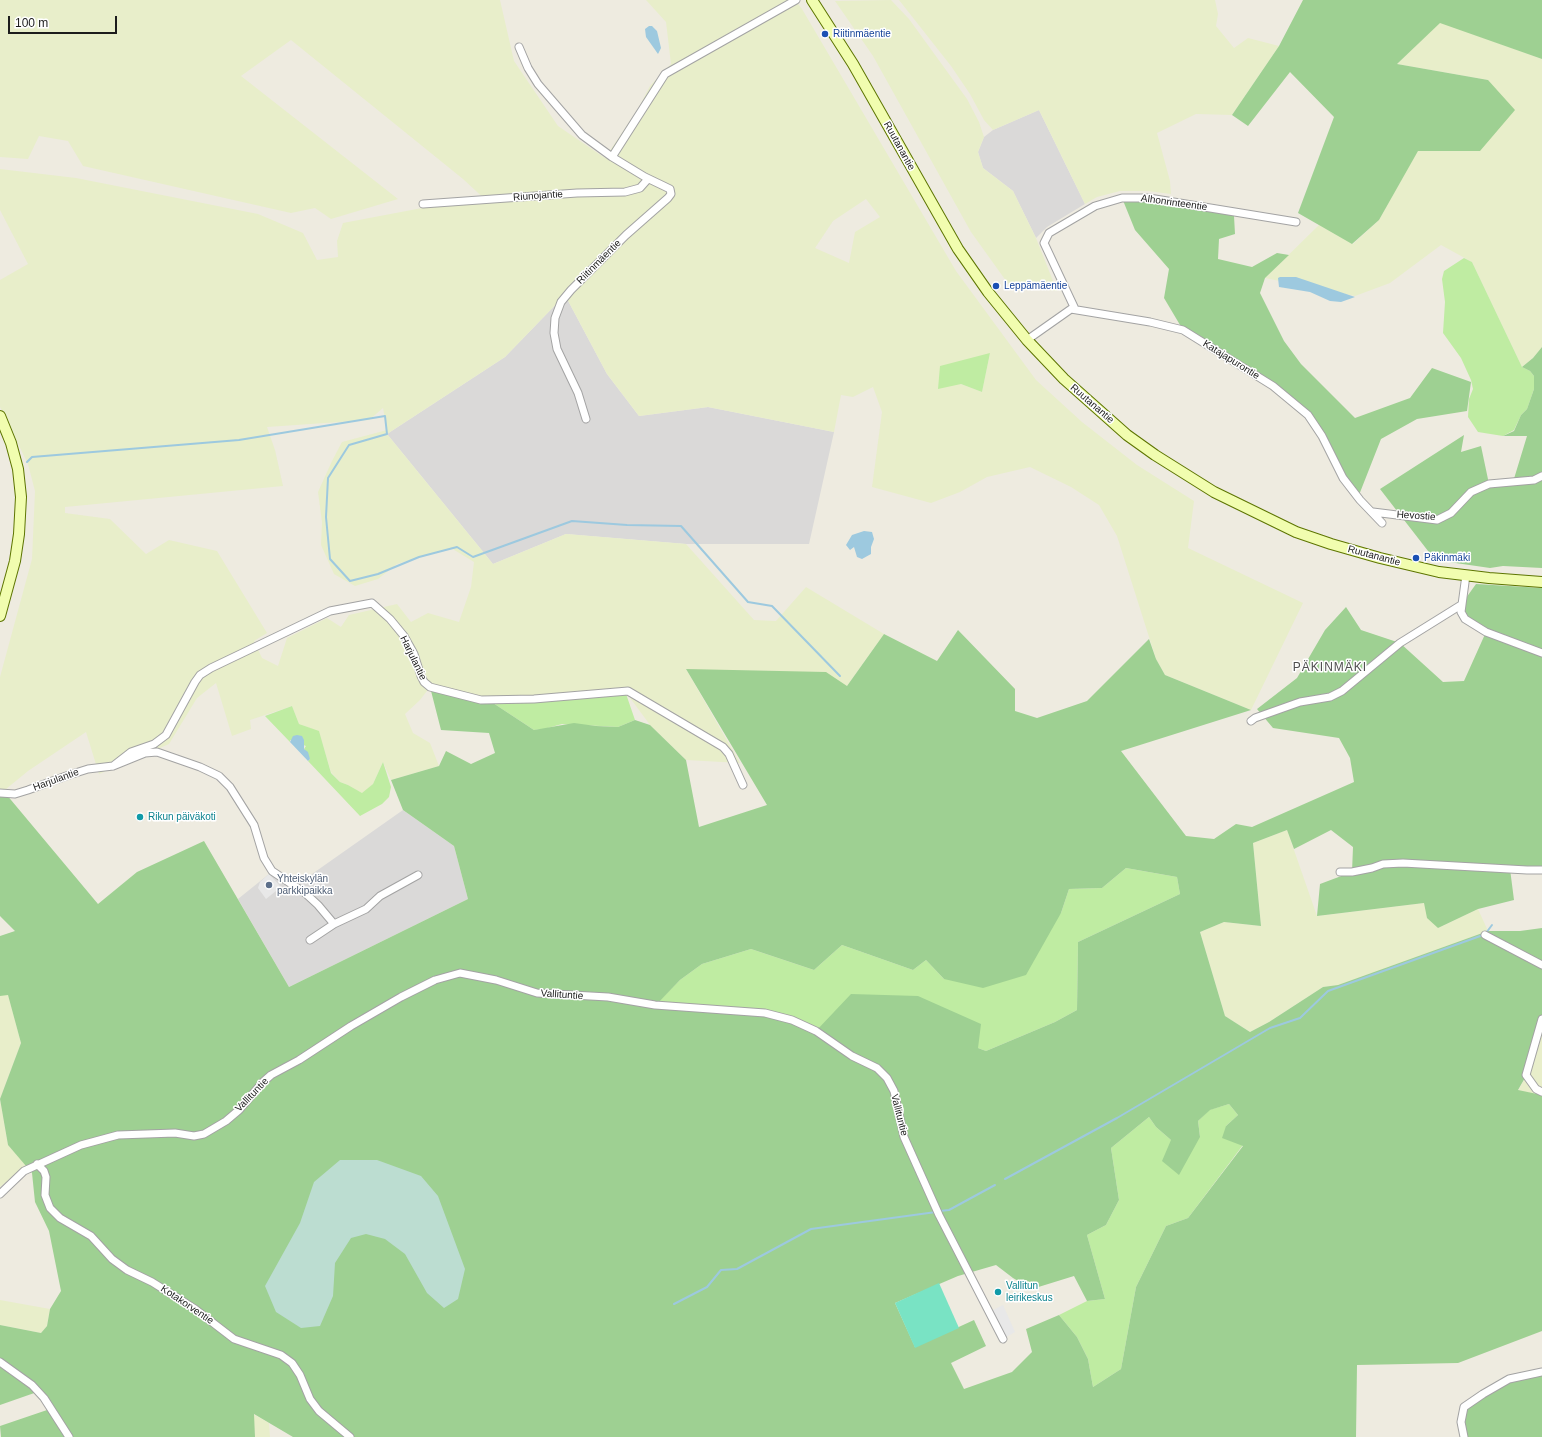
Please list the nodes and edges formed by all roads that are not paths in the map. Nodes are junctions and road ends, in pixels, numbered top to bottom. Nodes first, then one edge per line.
1 (796, 0) edge
2 (812, 0) edge
3 (519, 47) dead end
4 (612, 157) junction
5 (648, 179) junction
6 (423, 204) dead end
7 (1296, 222) dead end
8 (1075, 309) junction
9 (1027, 340) junction
10 (0, 416) edge
11 (586, 419) dead end
12 (1542, 476) edge
13 (1373, 512) junction
14 (1382, 523) dead end
15 (1466, 575) junction
16 (1542, 582) edge
17 (1461, 605) junction
18 (0, 616) edge
19 (1542, 653) edge
20 (1251, 721) dead end
21 (113, 766) junction
22 (743, 785) dead end
23 (0, 793) edge
24 (1542, 870) edge
25 (1340, 872) dead end
26 (418, 875) dead end
27 (334, 924) junction
28 (1485, 935) dead end
29 (310, 940) dead end
30 (1542, 965) edge
31 (1542, 1019) edge
32 (1542, 1092) edge
33 (37, 1164) junction
34 (0, 1194) edge
35 (1003, 1339) dead end
36 (0, 1362) edge
37 (1542, 1372) edge
38 (69, 1437) edge
39 (350, 1437) edge
40 (1464, 1437) edge

1 - 4 street
2 - 9 street, Ruutanantie
3 - 4 street, Riitinmäentie
4 - 5 street, Riitinmäentie
5 - 6 street, Riunojantie
5 - 11 street, Riitinmäentie
7 - 8 street, Alhonrinteentie
8 - 9 street
8 - 13 street, Katajapurontie
9 - 15 street, Ruutanantie
10 - 18 street
12 - 13 street, Hevostie
13 - 14 street, Katajapurontie
15 - 16 street, Ruutanantie
15 - 17 street
17 - 19 street
17 - 20 street
21 - 22 street, Harjulantie
21 - 23 street, Harjulantie
21 - 27 street, Harjulantie
24 - 25 street
26 - 27 street
27 - 29 street
28 - 30 street
31 - 32 street
33 - 34 street, Vallituntie
33 - 35 street, Vallituntie
33 - 39 street, Kotakorventie
36 - 38 street
37 - 40 street

